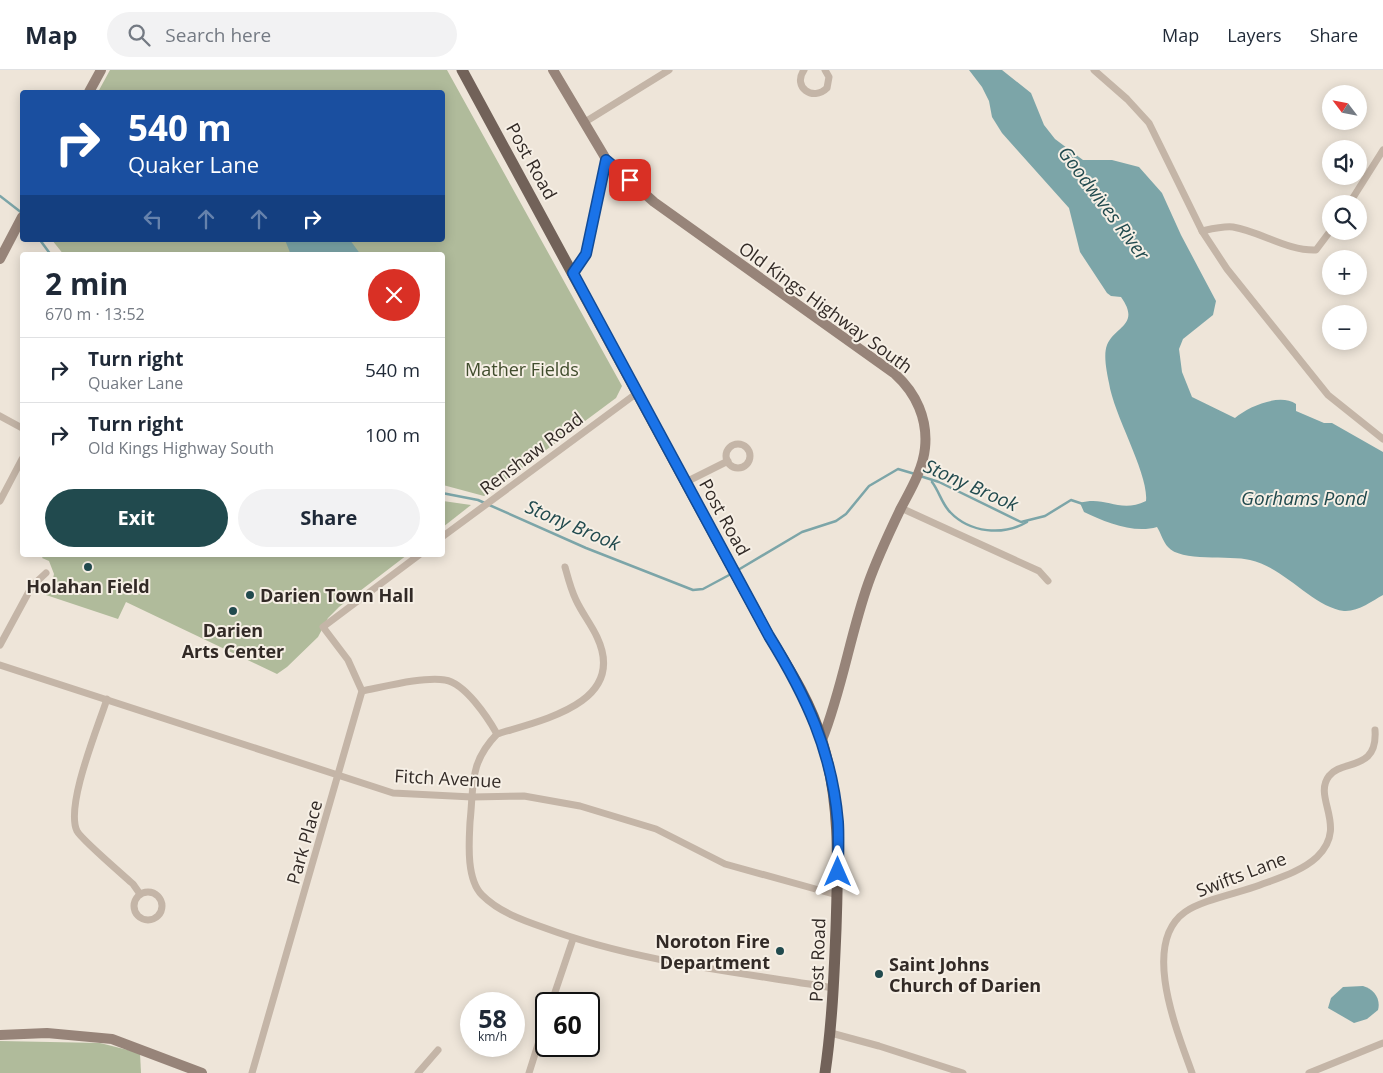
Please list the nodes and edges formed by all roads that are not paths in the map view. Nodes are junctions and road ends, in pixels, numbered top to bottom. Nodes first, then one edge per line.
1 (102, 70) edge
2 (462, 70) edge
3 (553, 70) edge
4 (669, 70) edge
5 (804, 70) edge
6 (825, 70) edge
7 (1094, 70) edge
8 (90, 90) edge
9 (585, 122) junction
10 (1383, 150) edge
11 (606, 160) junction
12 (1355, 195) edge
13 (20, 222) edge
14 (1202, 231) junction
15 (1324, 240) edge
16 (0, 260) edge
17 (573, 273) junction
18 (637, 393) junction
19 (0, 416) edge
20 (20, 427) edge
21 (1383, 438) edge
22 (728, 461) dead end
23 (20, 463) edge
24 (686, 482) junction
25 (0, 501) edge
26 (902, 508) junction
27 (445, 535) edge
28 (416, 557) edge
29 (565, 567) dead end
30 (46, 573) dead end
31 (1048, 581) dead end
32 (0, 645) edge
33 (0, 665) edge
34 (362, 691) junction
35 (107, 699) junction
36 (1375, 730) dead end
37 (497, 734) junction
38 (822, 740) junction
39 (339, 776) junction
40 (472, 797) junction
41 (140, 894) junction
42 (837, 895) junction
43 (573, 939) junction
44 (834, 988) junction
45 (555, 992) edge
46 (831, 1033) junction
47 (0, 1035) edge
48 (1383, 1043) edge
49 (438, 1050) dead end
50 (535, 1052) edge
51 (202, 1073) edge
52 (252, 1073) edge
53 (418, 1073) edge
54 (528, 1073) edge
55 (825, 1073) edge
56 (963, 1073) edge
57 (1192, 1073) edge
58 (1309, 1073) edge

1 - 8 street
2 - 17 main road, Post Road
3 - 9 street, Old Kings Highway South
4 - 9 street
5 - 6 street
7 - 14 street
9 - 11 street, Old Kings Highway South
10 - 12 street
11 - 17 street
11 - 26 street, Old Kings Highway South
13 - 16 street
14 - 15 street
14 - 21 street
17 - 18 main road, Post Road
18 - 24 main road, Post Road
18 - 27 street, Renshaw Road
19 - 20 street
22 - 24 street
23 - 25 street
24 - 38 main road, Post Road
26 - 31 street
26 - 38 street, Old Kings Highway South
28 - 34 street
29 - 37 street
30 - 32 street
33 - 35 street, Fitch Avenue
34 - 37 street
34 - 39 street, Park Place
35 - 39 street, Fitch Avenue
35 - 41 street
36 - 57 street, Swifts Lane
37 - 40 street
38 - 42 main road, Post Road
39 - 40 street, Fitch Avenue
39 - 52 street, Park Place
40 - 42 street, Fitch Avenue
40 - 43 street
41 - 41 street
42 - 44 main road, Post Road
43 - 44 street
43 - 45 street
44 - 46 main road, Post Road
46 - 55 main road, Post Road
46 - 56 street
47 - 51 street
48 - 58 street
49 - 53 street
50 - 54 street

